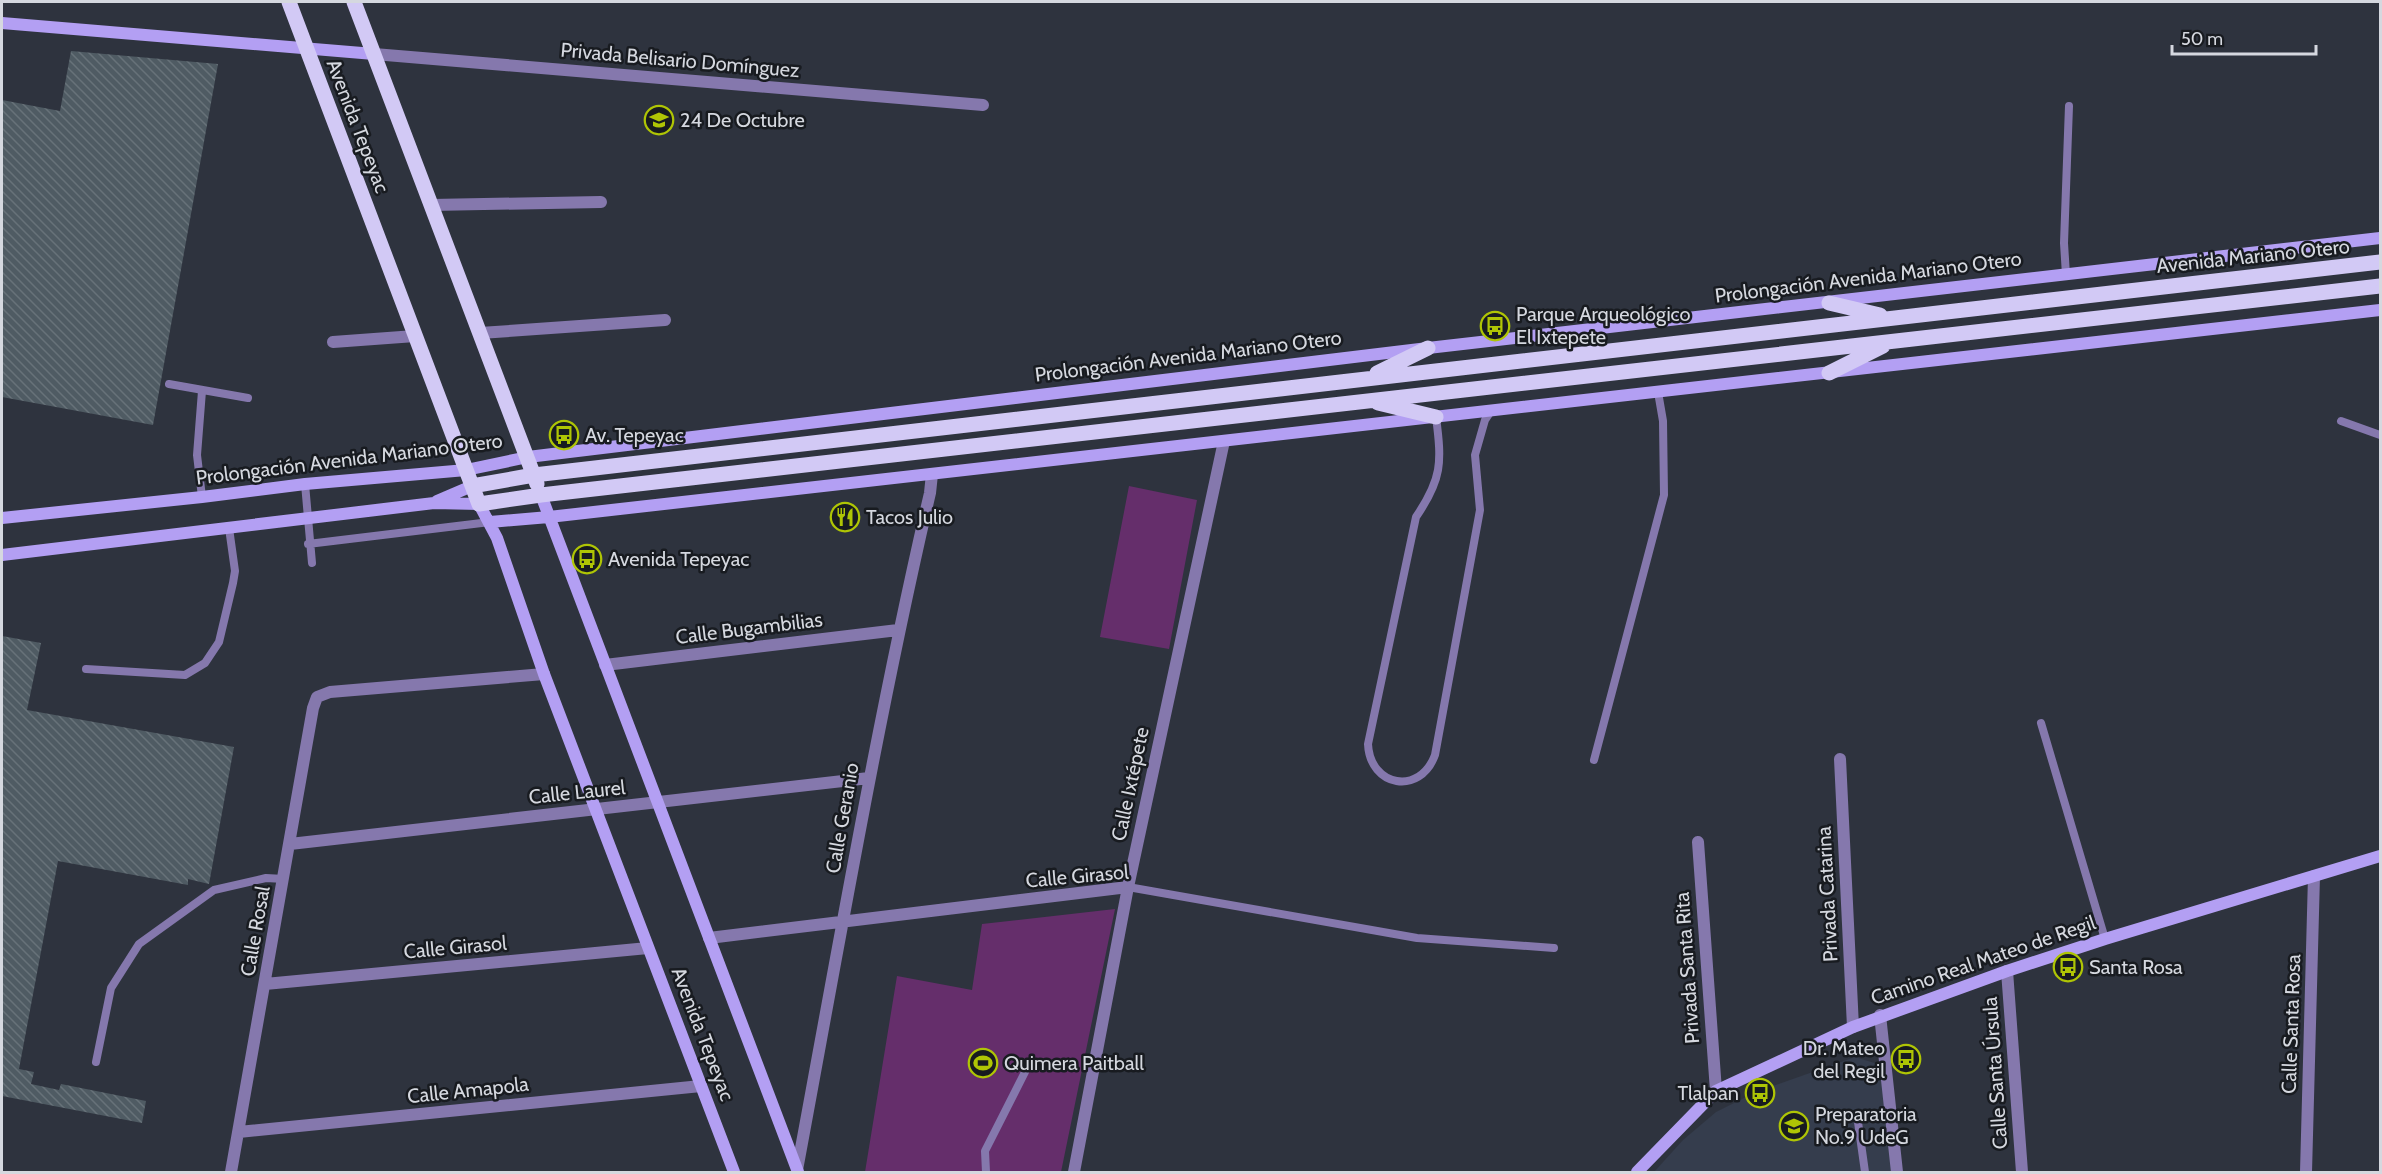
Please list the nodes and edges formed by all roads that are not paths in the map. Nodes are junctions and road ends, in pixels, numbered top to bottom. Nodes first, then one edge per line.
1 (289, 2) edge
2 (354, 2) edge
3 (2, 23) edge
4 (306, 49) junction
5 (374, 54) junction
6 (983, 105) dead end
7 (2069, 106) dead end
8 (601, 202) dead end
9 (431, 205) junction
10 (2380, 238) edge
11 (2380, 262) edge
12 (2066, 274) junction
13 (2380, 286) edge
14 (2130, 291) joint
15 (1829, 303) junction
16 (2380, 310) edge
17 (1892, 318) junction
18 (665, 320) dead end
19 (480, 333) junction
20 (416, 336) junction
21 (1892, 341) junction
22 (333, 342) dead end
23 (1428, 348) junction
24 (1829, 373) junction
25 (1367, 378) junction
26 (169, 384) dead end
27 (201, 391) junction
28 (1658, 392) junction
29 (248, 398) dead end
30 (1370, 400) junction
31 (1491, 411) junction
32 (1436, 417) junction
33 (2341, 421) dead end
34 (2380, 435) edge
35 (1224, 441) junction
36 (528, 457) junction
37 (466, 470) junction
38 (932, 474) junction
39 (534, 475) junction
40 (304, 484) junction
41 (472, 486) junction
42 (541, 495) junction
43 (202, 497) junction
44 (434, 503) junction
45 (479, 504) junction
46 (2, 518) edge
47 (549, 518) junction
48 (306, 519) junction
49 (490, 522) junction
50 (229, 528) junction
51 (308, 544) junction
52 (2, 555) edge
53 (312, 562) dead end
54 (898, 630) junction
55 (605, 665) junction
56 (86, 669) dead end
57 (544, 674) junction
58 (2041, 723) dead end
59 (1840, 759) dead end
60 (1594, 760) dead end
61 (869, 778) junction
62 (658, 802) junction
63 (595, 809) junction
64 (1698, 842) dead end
65 (290, 844) junction
66 (2378, 857) edge
67 (2314, 876) junction
68 (284, 879) junction
69 (1128, 887) junction
70 (843, 923) junction
71 (709, 938) junction
72 (2105, 939) junction
73 (648, 948) junction
74 (1554, 948) dead end
75 (2007, 971) junction
76 (265, 984) junction
77 (1880, 1015) junction
78 (1853, 1027) junction
79 (96, 1062) dead end
80 (1025, 1072) dead end
81 (701, 1086) junction
82 (1716, 1091) junction
83 (1858, 1122) dead end
84 (238, 1132) junction
85 (797, 1172) edge
86 (231, 1173) edge
87 (734, 1173) edge
88 (986, 1173) edge
89 (1074, 1173) edge
90 (1637, 1173) edge
91 (1864, 1173) edge
92 (1897, 1173) edge
93 (2022, 1173) edge
94 (2306, 1173) edge

1 - 4 main road, Avenida Tepeyac
2 - 5 main road, Avenida Tepeyac
3 - 4 street
4 - 5 street
4 - 20 main road, Avenida Tepeyac
5 - 6 street, Privada Belisario Domínguez
5 - 9 main road, Avenida Tepeyac
7 - 12 lane
8 - 9 street
9 - 19 main road, Avenida Tepeyac
10 - 12 street, Prolongación Avenida Mariano Otero
11 - 14 main road, Avenida Mariano Otero
12 - 15 street, Prolongación Avenida Mariano Otero
13 - 21 main road, Prolongación Avenida Mariano Otero
14 - 17 main road, Prolongación Avenida Mariano Otero
15 - 17 main road
15 - 23 street, Prolongación Avenida Mariano Otero
16 - 24 street
17 - 25 main road, Prolongación Avenida Mariano Otero
18 - 19 street
19 - 36 main road, Avenida Tepeyac
20 - 22 street
20 - 37 main road, Avenida Tepeyac
21 - 24 main road
21 - 30 main road, Prolongación Avenida Mariano Otero
23 - 25 main road
23 - 36 street, Prolongación Avenida Mariano Otero
24 - 28 street
25 - 39 main road, Prolongación Avenida Mariano Otero
26 - 27 lane
27 - 29 lane
27 - 43 lane
28 - 31 street
28 - 60 lane
30 - 32 main road
30 - 42 main road, Prolongación Avenida Mariano Otero
31 - 32 street
31 - 32 lane
32 - 35 street
33 - 34 lane
35 - 38 street
35 - 69 street, Calle Ixtépete
36 - 37 street, Prolongación Avenida Mariano Otero
36 - 39 main road, Avenida Tepeyac
37 - 40 street, Prolongación Avenida Mariano Otero
37 - 41 main road, Avenida Tepeyac
38 - 47 street
38 - 54 street, Calle Geranio
39 - 41 main road, Prolongación Avenida Mariano Otero
39 - 42 main road, Avenida Tepeyac
40 - 43 street, Prolongación Avenida Mariano Otero
40 - 48 lane
41 - 44 street, Prolongación Avenida Mariano Otero
41 - 45 main road, Avenida Tepeyac
42 - 45 main road, Prolongación Avenida Mariano Otero
42 - 47 street, Avenida Tepeyac
43 - 46 street, Prolongación Avenida Mariano Otero
44 - 45 street, Prolongación Avenida Mariano Otero
44 - 48 street, Prolongación Avenida Mariano Otero
45 - 49 street, Avenida Tepeyac
47 - 49 street
47 - 55 street, Avenida Tepeyac
48 - 50 street, Prolongación Avenida Mariano Otero
48 - 51 lane
49 - 51 lane
49 - 57 street, Avenida Tepeyac
50 - 52 street, Prolongación Avenida Mariano Otero
50 - 56 lane
51 - 53 lane
54 - 55 street, Calle Bugambilias
54 - 61 street, Calle Geranio
55 - 62 street, Avenida Tepeyac
57 - 63 street, Avenida Tepeyac
57 - 65 street, Calle Rosal
58 - 72 lane
59 - 78 street, Privada Catarina
61 - 62 street, Calle Laurel
61 - 70 street, Calle Geranio
62 - 63 street, Calle Laurel
62 - 71 street, Avenida Tepeyac
63 - 65 street, Calle Laurel
63 - 73 street, Avenida Tepeyac
64 - 82 street, Privada Santa Rita
65 - 68 street, Calle Rosal
66 - 67 street, Camino Real Mateo de Regil
67 - 72 street, Camino Real Mateo de Regil
67 - 94 street, Calle Santa Rosa
68 - 76 street, Calle Rosal
68 - 79 lane
69 - 70 street, Calle Girasol
69 - 74 lane, Calle Girasol
69 - 89 street, Calle Ixtépete
70 - 71 street, Calle Girasol
70 - 85 street, Calle Geranio
71 - 85 street, Avenida Tepeyac
72 - 75 street, Camino Real Mateo de Regil
73 - 76 street, Calle Girasol
73 - 81 street, Avenida Tepeyac
75 - 77 street, Camino Real Mateo de Regil
75 - 93 street, Calle Santa Úrsula
76 - 84 street, Calle Rosal
77 - 78 street, Camino Real Mateo de Regil
77 - 92 street
78 - 82 street, Camino Real Mateo de Regil
80 - 88 lane
81 - 84 street, Calle Amapola
81 - 87 street, Avenida Tepeyac
82 - 90 street, Camino Real Mateo de Regil
83 - 91 lane
84 - 86 street, Calle Rosal

